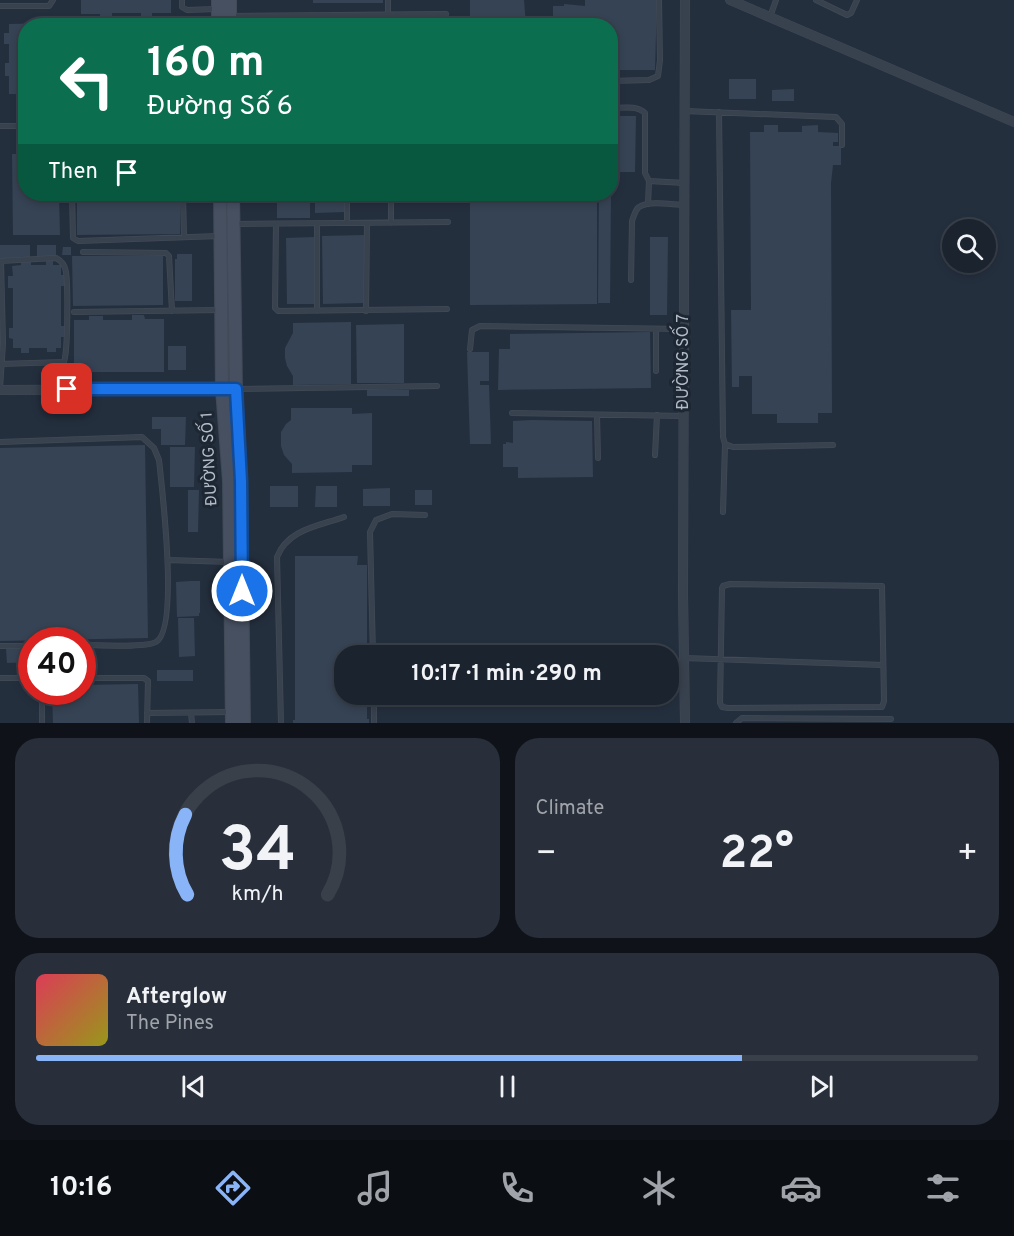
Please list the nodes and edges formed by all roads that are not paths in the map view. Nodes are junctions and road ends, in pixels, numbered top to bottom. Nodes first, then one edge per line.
1 (52, 0) edge
2 (182, 0) edge
3 (230, 0) edge
4 (388, 0) edge
5 (659, 0) edge
6 (685, 0) edge
7 (730, 0) edge
8 (776, 0) edge
9 (816, 0) edge
10 (857, 0) edge
11 (218, 4) edge
12 (0, 6) edge
13 (388, 14) junction
14 (446, 14) dead end
15 (345, 15) joint
16 (770, 17) junction
17 (230, 18) edge
18 (288, 18) edge
19 (388, 18) edge
20 (618, 81) edge
21 (618, 108) edge
22 (685, 111) junction
23 (719, 112) junction
24 (1014, 122) edge
25 (0, 126) edge
26 (18, 126) edge
27 (842, 145) dead end
28 (649, 181) junction
29 (685, 183) junction
30 (72, 201) edge
31 (183, 201) edge
32 (220, 201) edge
33 (233, 201) edge
34 (347, 201) edge
35 (391, 201) edge
36 (648, 204) junction
37 (685, 205) junction
38 (448, 222) dead end
39 (347, 223) junction
40 (367, 223) junction
41 (391, 223) junction
42 (233, 224) junction
43 (276, 224) junction
44 (317, 224) junction
45 (220, 236) junction
46 (184, 237) junction
47 (83, 252) dead end
48 (1, 261) edge
49 (631, 280) dead end
50 (447, 309) dead end
51 (221, 310) junction
52 (172, 311) junction
53 (317, 311) junction
54 (366, 311) junction
55 (74, 312) dead end
56 (656, 329) junction
57 (684, 329) junction
58 (470, 350) dead end
59 (1, 364) edge
60 (656, 371) dead end
61 (438, 386) dead end
62 (0, 389) edge
63 (222, 389) junction
64 (236, 389) junction
65 (512, 413) dead end
66 (597, 415) junction
67 (657, 416) junction
68 (684, 416) junction
69 (0, 442) edge
70 (725, 444) junction
71 (833, 445) dead end
72 (655, 454) dead end
73 (598, 458) dead end
74 (723, 512) dead end
75 (424, 515) dead end
76 (344, 517) dead end
77 (168, 560) junction
78 (230, 562) junction
79 (96, 645) edge
80 (373, 645) edge
81 (0, 646) edge
82 (18, 646) edge
83 (684, 658) junction
84 (722, 659) junction
85 (883, 665) junction
86 (0, 678) edge
87 (18, 678) edge
88 (96, 678) edge
89 (42, 705) edge
90 (374, 705) edge
91 (147, 713) junction
92 (191, 713) junction
93 (231, 718) edge
94 (891, 719) dead end
95 (42, 723) edge
96 (147, 723) edge
97 (192, 723) edge
98 (244, 723) edge
99 (281, 723) edge
100 (374, 723) edge
101 (685, 723) edge
102 (736, 723) edge

1 - 12 lane
2 - 11 lane
3 - 17 street
4 - 13 lane
5 - 20 lane
6 - 22 street, ĐƯỜNG SỐ 7
7 - 16 street
8 - 16 lane
9 - 10 lane
13 - 14 lane
13 - 15 lane
13 - 19 lane
15 - 18 lane
16 - 24 street
21 - 28 lane
22 - 23 lane
22 - 29 street, ĐƯỜNG SỐ 7
23 - 27 lane
23 - 70 lane
25 - 26 lane
28 - 29 lane
28 - 36 lane
29 - 37 street, ĐƯỜNG SỐ 7
30 - 46 lane
31 - 46 lane
32 - 45 street, ĐƯỜNG SỐ 1
33 - 42 street, ĐƯỜNG SỐ 1
34 - 39 lane
35 - 41 lane
36 - 37 lane
36 - 49 lane
37 - 57 street, ĐƯỜNG SỐ 7
38 - 41 lane
39 - 40 lane
39 - 44 lane
40 - 41 lane
40 - 54 lane
42 - 43 lane
42 - 64 street, ĐƯỜNG SỐ 1
43 - 44 lane
43 - 53 lane
44 - 53 lane
45 - 46 lane
45 - 51 street, ĐƯỜNG SỐ 1
47 - 52 lane
48 - 59 lane
48 - 59 lane
50 - 54 lane
51 - 52 lane
51 - 63 street, ĐƯỜNG SỐ 1
52 - 55 lane
53 - 54 lane
56 - 57 lane
56 - 58 lane
56 - 60 lane
57 - 68 street, ĐƯỜNG SỐ 7
59 - 62 lane
61 - 64 lane
62 - 63 street
63 - 64 street
63 - 78 street, ĐƯỜNG SỐ 1
64 - 98 street, ĐƯỜNG SỐ 1
65 - 66 lane
66 - 67 lane
66 - 73 lane
67 - 68 lane
67 - 72 lane
68 - 83 street, ĐƯỜNG SỐ 7
69 - 77 lane
70 - 71 lane
70 - 74 lane
75 - 80 lane
76 - 99 lane
77 - 78 lane
77 - 79 lane
78 - 93 street, ĐƯỜNG SỐ 1
81 - 82 lane
83 - 84 lane
83 - 101 street, ĐƯỜNG SỐ 7
84 - 85 lane
84 - 85 lane
84 - 85 lane
86 - 87 lane
88 - 91 lane
89 - 95 lane
90 - 100 lane
91 - 92 lane
91 - 96 lane
92 - 93 lane
92 - 97 lane
94 - 102 lane

